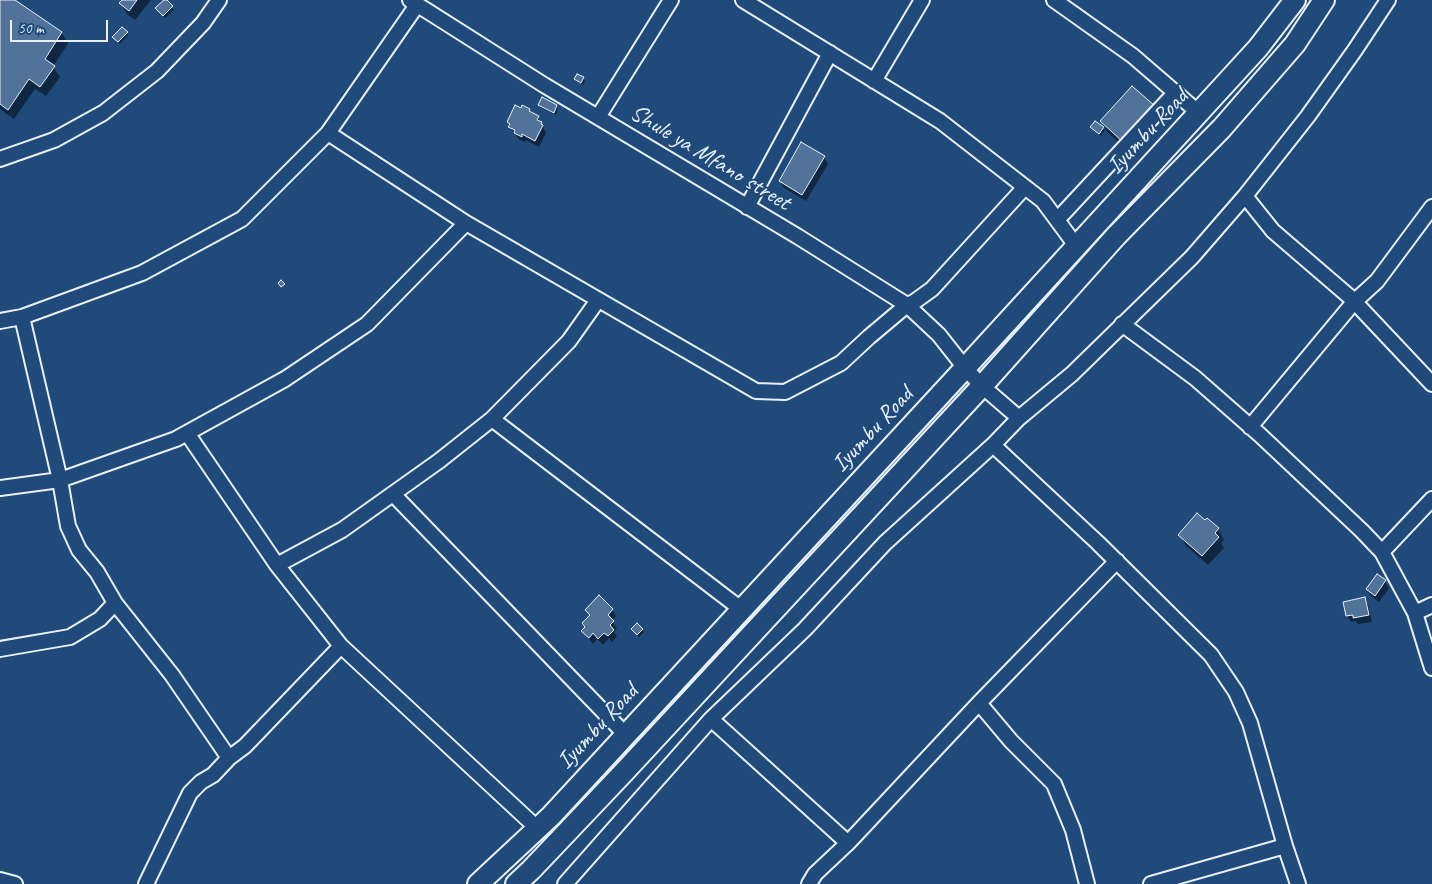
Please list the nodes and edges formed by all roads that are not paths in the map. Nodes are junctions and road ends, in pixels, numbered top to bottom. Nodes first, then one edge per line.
1 (219, 0) edge
2 (671, 0) edge
3 (743, 0) edge
4 (922, 0) edge
5 (1054, 0) edge
6 (1295, 0) edge
7 (1324, 0) edge
8 (1388, 0) edge
9 (413, 3) edge
10 (830, 54) junction
11 (874, 81) junction
12 (1176, 92) junction
13 (1199, 113) junction
14 (598, 118) junction
15 (328, 133) junction
16 (0, 159) edge
17 (1026, 187) junction
18 (1245, 196) junction
19 (747, 207) junction
20 (1432, 207) edge
21 (1057, 220) junction
22 (466, 223) junction
23 (1077, 247) junction
24 (598, 300) junction
25 (1354, 302) junction
26 (907, 305) junction
27 (22, 317) junction
28 (0, 321) edge
29 (1122, 324) junction
30 (965, 368) junction
31 (1432, 384) edge
32 (982, 386) junction
33 (1018, 418) junction
34 (492, 419) junction
35 (1250, 427) junction
36 (187, 433) junction
37 (993, 445) junction
38 (60, 480) junction
39 (0, 488) edge
40 (393, 494) junction
41 (1432, 499) edge
42 (1382, 552) junction
43 (1116, 561) junction
44 (277, 565) junction
45 (115, 603) junction
46 (1432, 606) edge
47 (741, 609) junction
48 (1415, 613) junction
49 (341, 646) junction
50 (0, 649) edge
51 (1432, 668) edge
52 (978, 703) junction
53 (711, 719) junction
54 (625, 734) junction
55 (229, 758) junction
56 (537, 828) junction
57 (848, 843) junction
58 (1286, 846) junction
59 (0, 880) edge
60 (14, 884) edge
61 (146, 884) edge
62 (478, 884) edge
63 (516, 884) edge
64 (565, 884) edge
65 (809, 884) edge
66 (1088, 884) edge
67 (1151, 884) edge
68 (1298, 884) edge

1 - 16 street
2 - 14 street
3 - 10 street
4 - 11 street
5 - 12 street
6 - 13 main road, Iyumbu Road
7 - 32 main road, Iyumbu Road
8 - 18 street
9 - 14 street, Shule ya Mfano street
9 - 15 street
10 - 11 street
10 - 19 street
11 - 17 street
12 - 13 street
12 - 21 street
13 - 23 main road, Iyumbu Road
14 - 19 street, Shule ya Mfano street
15 - 22 street
15 - 27 street
17 - 21 street
17 - 26 street
18 - 25 street
18 - 29 street
19 - 26 street, Shule ya Mfano street
20 - 25 street
21 - 23 street
22 - 24 street
22 - 36 street
23 - 30 main road, Iyumbu Road
24 - 26 street
24 - 34 street
25 - 31 street
25 - 35 street
26 - 30 street, Shule ya Mfano street
27 - 28 street
27 - 38 street
29 - 33 street
29 - 35 street
30 - 32 street, Shule ya Mfano street
30 - 47 main road, Iyumbu Road
32 - 33 street, Shule ya Mfano street
32 - 63 main road, Iyumbu Road
33 - 37 street
34 - 40 street
34 - 47 street
35 - 42 street
36 - 38 street
36 - 44 street
37 - 43 street
37 - 53 street
38 - 39 street
38 - 45 street
40 - 44 street
40 - 54 street
41 - 42 street
42 - 48 street
43 - 52 street
43 - 58 street
44 - 49 street
45 - 50 street
45 - 55 street
46 - 48 street
47 - 54 main road, Iyumbu Road
48 - 51 street
49 - 55 street
49 - 56 street
52 - 57 street
52 - 66 street
53 - 57 street
53 - 64 street
54 - 56 main road, Iyumbu Road
55 - 61 street
56 - 62 main road, Iyumbu Road
57 - 65 street
58 - 67 street
58 - 68 street
59 - 60 street

